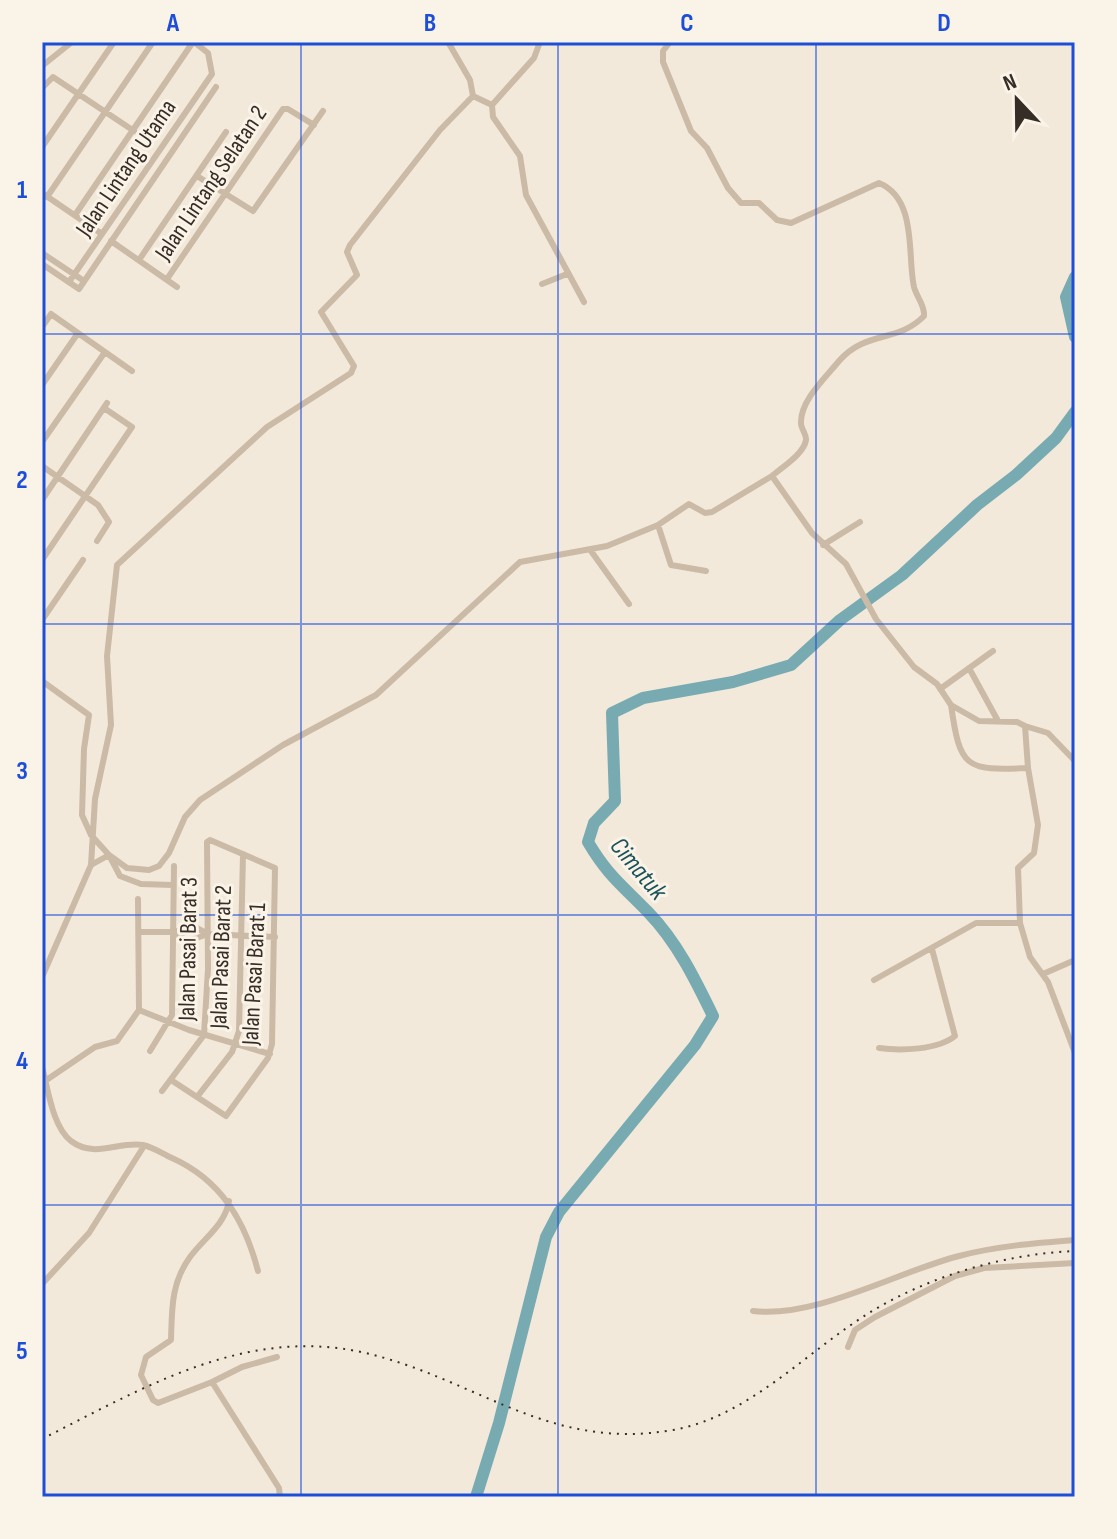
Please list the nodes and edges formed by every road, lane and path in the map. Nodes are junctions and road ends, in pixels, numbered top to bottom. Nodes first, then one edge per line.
1 (72, 42) edge
2 (114, 42) edge
3 (153, 42) edge
4 (193, 42) edge
5 (448, 42) edge
6 (540, 42) edge
7 (670, 42) edge
8 (42, 66) edge
9 (216, 87) dead end
10 (42, 88) edge
11 (79, 94) junction
12 (473, 96) junction
13 (492, 105) junction
14 (323, 111) dead end
15 (105, 112) junction
16 (314, 125) junction
17 (134, 131) junction
18 (226, 132) dead end
19 (162, 146) junction
20 (42, 147) edge
21 (171, 153) junction
22 (197, 176) junction
23 (44, 195) edge
24 (225, 195) junction
25 (75, 215) junction
26 (102, 234) junction
27 (111, 241) junction
28 (42, 253) edge
29 (139, 260) junction
30 (42, 264) edge
31 (567, 274) junction
32 (74, 275) junction
33 (167, 279) junction
34 (84, 281) junction
35 (69, 282) junction
36 (542, 284) dead end
37 (177, 287) dead end
38 (584, 302) dead end
39 (42, 327) edge
40 (78, 333) junction
41 (105, 352) junction
42 (132, 371) dead end
43 (42, 385) edge
44 (42, 442) edge
45 (42, 466) edge
46 (772, 476) junction
47 (58, 477) junction
48 (85, 496) junction
49 (42, 500) edge
50 (860, 522) dead end
51 (658, 525) junction
52 (97, 541) dead end
53 (823, 545) junction
54 (591, 551) junction
55 (42, 560) edge
56 (83, 560) dead end
57 (706, 571) dead end
58 (629, 604) dead end
59 (42, 620) edge
60 (993, 651) dead end
61 (969, 668) junction
62 (42, 681) edge
63 (940, 689) junction
64 (951, 705) junction
65 (998, 721) junction
66 (1025, 726) junction
67 (1075, 761) edge
68 (1028, 768) junction
69 (91, 835) junction
70 (243, 854) junction
71 (109, 855) junction
72 (91, 865) junction
73 (174, 866) dead end
74 (173, 885) junction
75 (138, 899) dead end
76 (1020, 923) junction
77 (140, 932) junction
78 (173, 932) junction
79 (208, 934) junction
80 (242, 936) junction
81 (275, 937) junction
82 (932, 949) junction
83 (1075, 960) edge
84 (1043, 974) junction
85 (42, 977) edge
86 (874, 980) dead end
87 (139, 1010) junction
88 (169, 1023) junction
89 (204, 1035) junction
90 (236, 1044) junction
91 (879, 1048) dead end
92 (150, 1051) dead end
93 (1075, 1053) edge
94 (270, 1054) junction
95 (42, 1067) edge
96 (171, 1080) junction
97 (44, 1082) edge
98 (162, 1091) dead end
99 (197, 1097) junction
100 (144, 1146) junction
101 (229, 1201) junction
102 (1075, 1240) edge
103 (1075, 1263) edge
104 (258, 1271) dead end
105 (42, 1284) edge
106 (753, 1311) dead end
107 (848, 1347) dead end
108 (277, 1357) dead end
109 (212, 1382) junction
110 (280, 1497) edge

1 - 8 street
2 - 11 street
3 - 15 street
4 - 17 street
4 - 19 street, Jalan Lintang Utama
5 - 12 street
6 - 13 street
7 - 46 street
9 - 21 street, Jalan Lintang Utama
10 - 11 street
11 - 15 street
11 - 20 street
12 - 13 street
12 - 69 street
13 - 31 street
14 - 16 street
15 - 17 street
15 - 23 street
16 - 24 street
16 - 24 street, Jalan Lintang Selatan 2
17 - 25 street
18 - 22 street
19 - 21 street
19 - 26 street, Jalan Lintang Utama
21 - 27 street, Jalan Lintang Utama
22 - 24 street
22 - 29 street
23 - 25 street
24 - 33 street, Jalan Lintang Selatan 2
25 - 26 street
26 - 32 street, Jalan Lintang Utama
27 - 29 street
27 - 34 street, Jalan Lintang Utama
28 - 32 street
29 - 33 street
30 - 35 street
31 - 36 street
31 - 38 street
32 - 34 street
32 - 35 street, Jalan Lintang Utama
33 - 37 street
34 - 35 street, Jalan Lintang Utama
39 - 40 street
40 - 41 street
40 - 43 street
41 - 42 street
41 - 44 street
45 - 47 street
46 - 51 street
46 - 53 street
47 - 48 street
47 - 48 street
47 - 49 street
48 - 52 street
48 - 55 street
50 - 53 street
51 - 54 street
51 - 57 street
53 - 63 street
54 - 58 street
54 - 71 street
56 - 59 street
60 - 61 street
61 - 63 street
61 - 65 street
62 - 69 street
63 - 64 street
64 - 65 street
64 - 68 street
65 - 66 street
66 - 67 street
66 - 68 street
68 - 76 street
69 - 71 street
69 - 72 street
70 - 79 street, Jalan Pasai Barat 3
70 - 80 street, Jalan Pasai Barat 2
70 - 81 street, Jalan Pasai Barat 1
71 - 72 street
71 - 74 street
72 - 85 street
73 - 74 street
74 - 78 street
75 - 77 street
76 - 82 street
76 - 84 street
77 - 78 street
77 - 87 street
78 - 79 street
78 - 79 street
78 - 88 street
79 - 80 street
79 - 89 street, Jalan Pasai Barat 3
80 - 81 street
80 - 90 street, Jalan Pasai Barat 2
81 - 94 street, Jalan Pasai Barat 1
82 - 86 street
82 - 91 street
83 - 84 street
84 - 93 street
87 - 88 street
87 - 97 street
88 - 89 street
88 - 92 street
89 - 90 street
89 - 96 street, Jalan Pasai Barat 3
90 - 94 street
90 - 99 street, Jalan Pasai Barat 2
94 - 99 street, Jalan Pasai Barat 1
95 - 97 street
96 - 98 street, Jalan Pasai Barat 3
96 - 99 street
97 - 100 street
100 - 101 street
100 - 105 street
101 - 104 street
101 - 109 street
102 - 106 street
103 - 107 street
108 - 109 street
109 - 110 street

